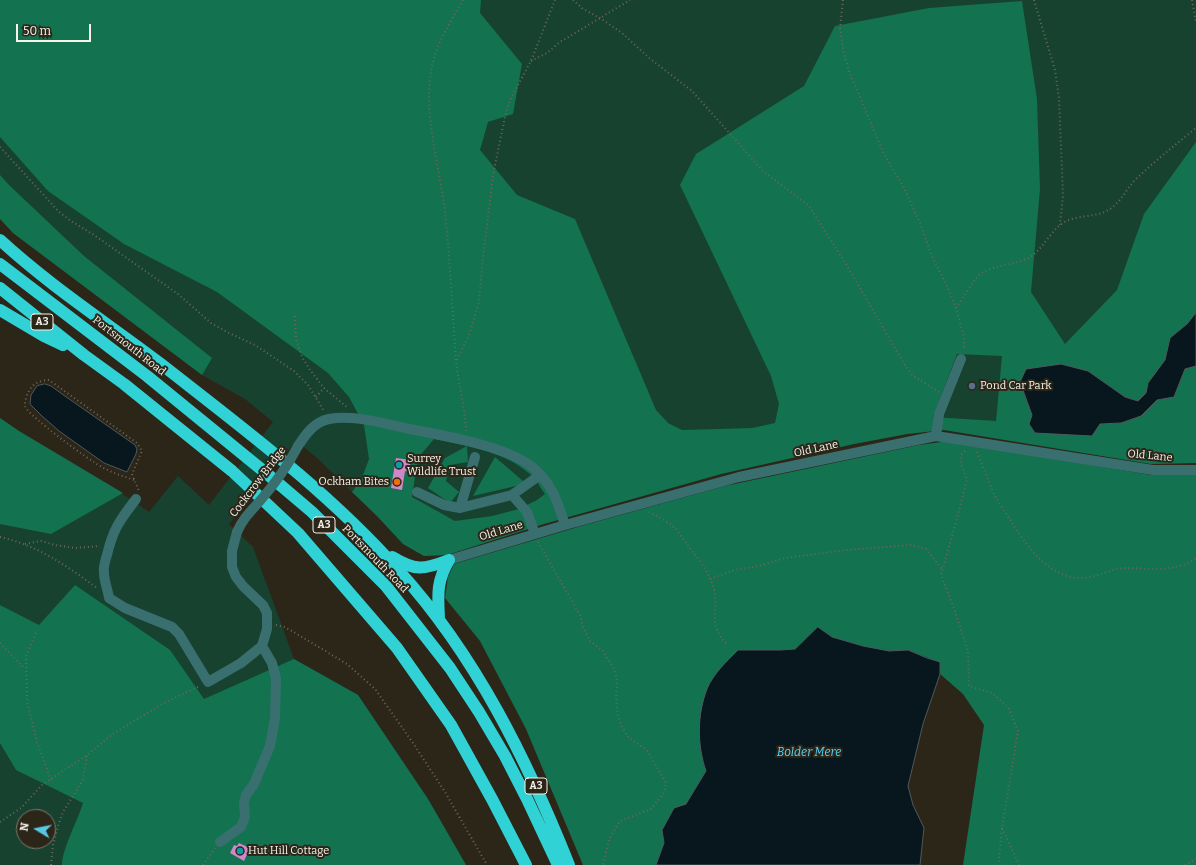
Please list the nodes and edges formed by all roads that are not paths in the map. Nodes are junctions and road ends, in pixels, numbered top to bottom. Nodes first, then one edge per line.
1 (0, 240) edge
2 (0, 264) edge
3 (0, 288) edge
4 (0, 310) edge
5 (84, 355) junction
6 (960, 359) road end
7 (936, 436) junction
8 (475, 457) dead end
9 (1196, 470) edge
10 (540, 475) junction
11 (417, 492) dead end
12 (512, 495) junction
13 (136, 499) road end
14 (460, 508) junction
15 (565, 525) junction
16 (535, 534) junction
17 (376, 546) junction
18 (448, 560) junction
19 (439, 619) junction
20 (262, 646) junction
21 (220, 842) road end
22 (526, 865) edge
23 (558, 865) edge
24 (569, 865) edge

1 - 17 highway, A3
2 - 23 highway, Portsmouth Road / A3
3 - 5 highway, A3
4 - 5 highway, A3
5 - 22 highway, A3
6 - 7 street
7 - 9 street, Old Lane
7 - 15 street, Old Lane
8 - 14 street
10 - 12 street
10 - 15 street
10 - 20 street, Cockcrow Bridge, bridge
11 - 14 street
12 - 14 street
12 - 16 street
13 - 20 street
15 - 16 street, Old Lane
16 - 18 street, Old Lane
17 - 18 highway, A3
17 - 19 highway, A3
18 - 19 highway
19 - 24 highway, A3
20 - 21 street

